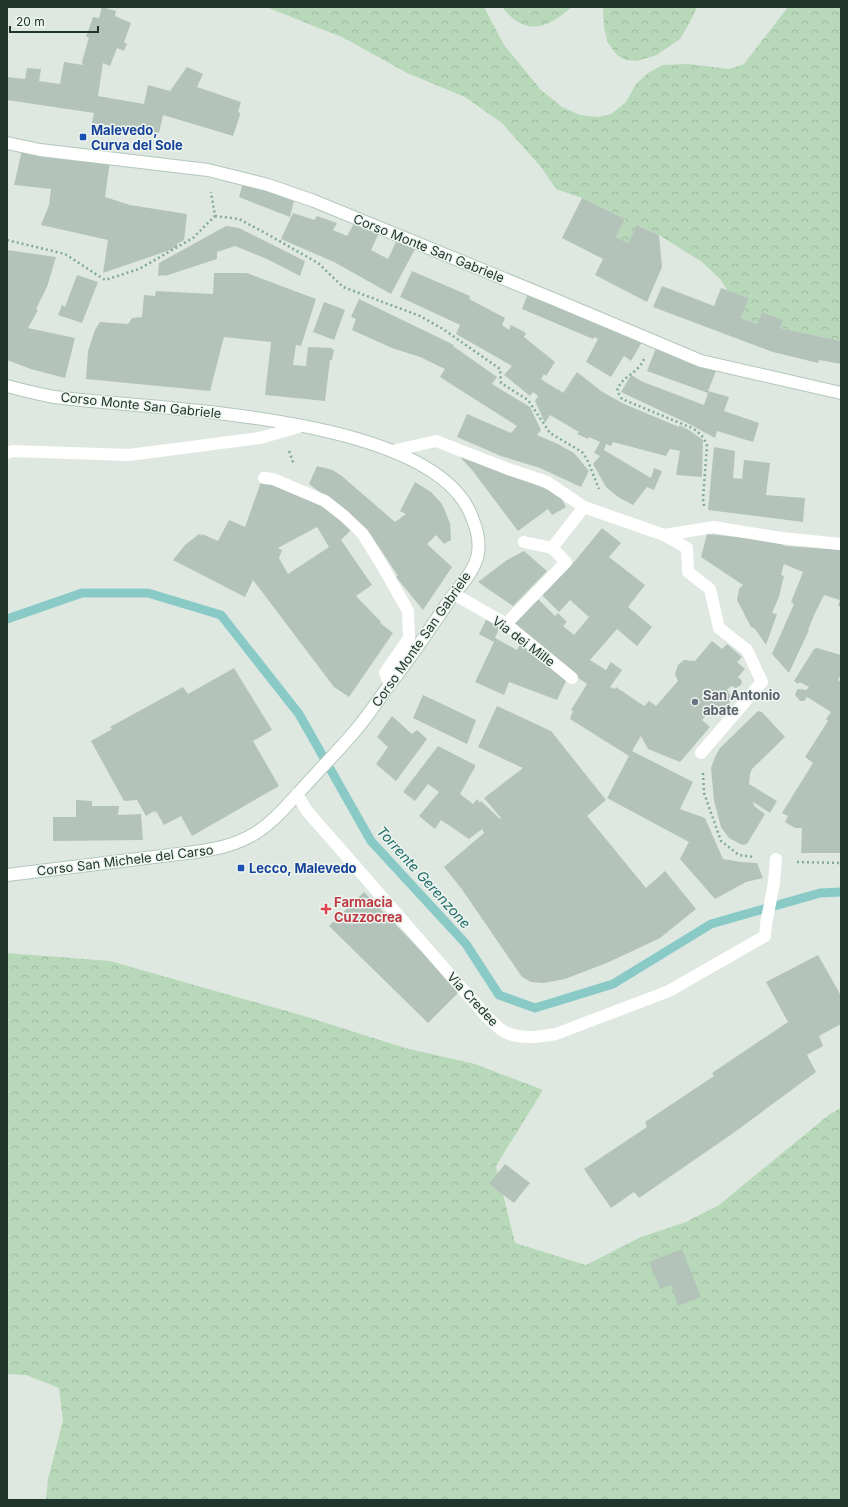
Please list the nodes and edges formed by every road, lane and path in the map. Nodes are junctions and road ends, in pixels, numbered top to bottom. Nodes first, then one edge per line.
1 (7, 143) edge
2 (208, 170) junction
3 (215, 216) junction
4 (7, 240) edge
5 (641, 367) dead end
6 (7, 386) edge
7 (841, 393) edge
8 (302, 426) junction
9 (392, 451) junction
10 (7, 453) edge
11 (264, 478) dead end
12 (584, 507) junction
13 (610, 516) junction
14 (714, 527) junction
15 (664, 534) junction
16 (524, 542) dead end
17 (841, 544) edge
18 (552, 548) junction
19 (454, 594) junction
20 (506, 624) junction
21 (572, 678) dead end
22 (390, 685) junction
23 (701, 753) joint
24 (297, 794) junction
25 (776, 859) junction
26 (841, 863) edge
27 (7, 875) edge

1 - 2 street, Corso Monte San Gabriele
2 - 3 path
2 - 7 street, Corso Monte San Gabriele
3 - 4 path
3 - 13 path
5 - 14 path
6 - 8 street, Corso Monte San Gabriele
8 - 9 street, Corso Monte San Gabriele
8 - 10 street
9 - 12 street
9 - 19 street, Corso Monte San Gabriele
11 - 22 street
12 - 13 street
12 - 18 street
13 - 15 street
14 - 15 street
14 - 17 street
15 - 23 street
16 - 18 street
18 - 20 street
19 - 20 street, Via dei Mille
19 - 22 street, Corso Monte San Gabriele
20 - 21 street, Via dei Mille
22 - 24 street, Corso Monte San Gabriele
23 - 25 path
24 - 25 street, Via Credee
24 - 27 street, Corso San Michele del Carso
25 - 26 path

